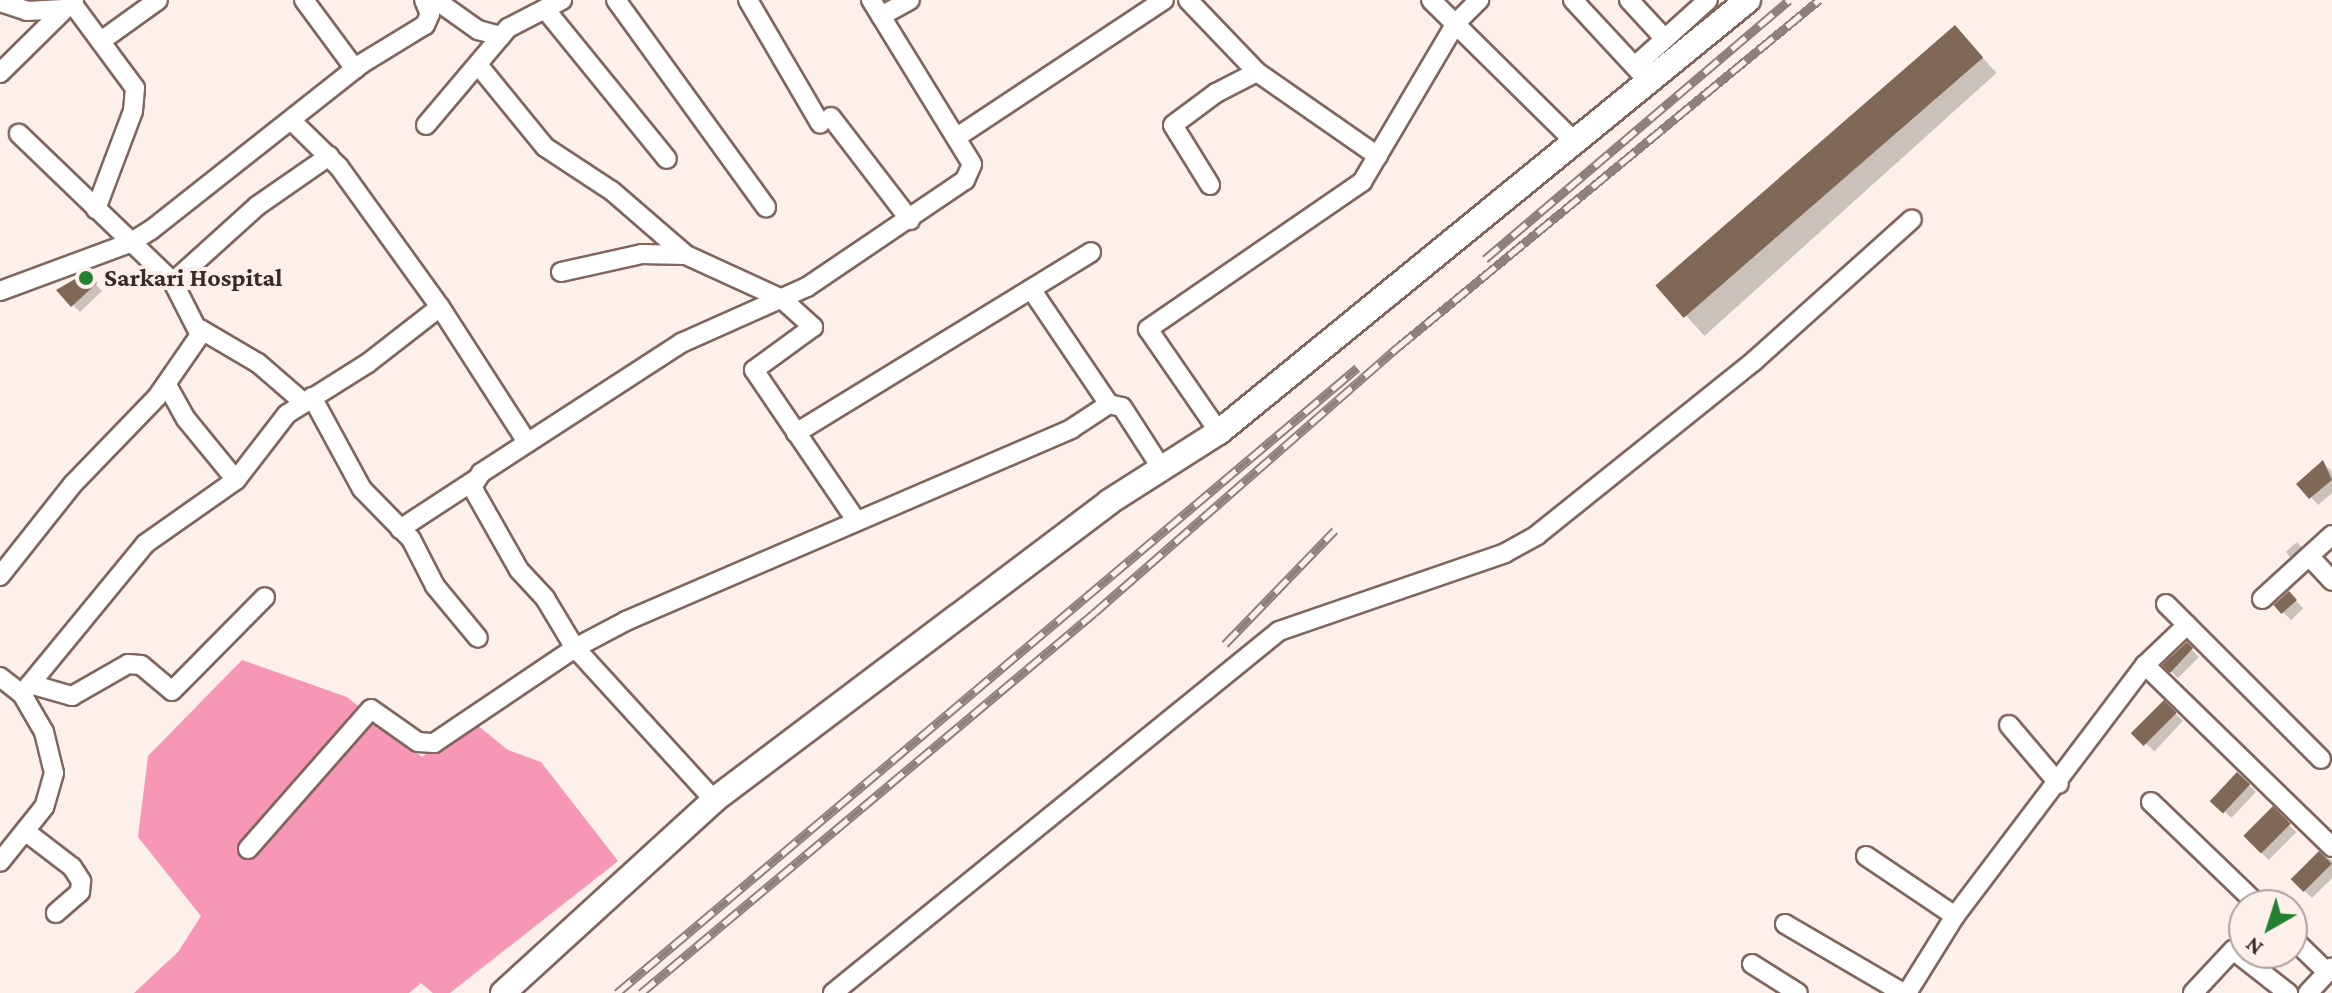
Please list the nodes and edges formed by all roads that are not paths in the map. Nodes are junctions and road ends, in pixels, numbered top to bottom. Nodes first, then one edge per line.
1 (158, 0) edge
2 (304, 0) edge
3 (616, 0) edge
4 (748, 0) edge
5 (871, 0) edge
6 (910, 0) edge
7 (1164, 0) edge
8 (1188, 0) edge
9 (1431, 0) edge
10 (1479, 0) edge
11 (1573, 0) edge
12 (1629, 0) edge
13 (1708, 0) edge
14 (1748, 0) edge
15 (0, 2) edge
16 (432, 2) edge
17 (70, 4) edge
18 (554, 4) edge
19 (881, 16) junction
20 (1456, 23) junction
21 (501, 36) junction
22 (1665, 39) junction
23 (101, 41) junction
24 (479, 66) junction
25 (355, 69) junction
26 (1257, 72) junction
27 (0, 73) edge
28 (1642, 74) junction
29 (291, 120) junction
30 (426, 125) dead end
31 (19, 134) dead end
32 (957, 137) junction
33 (1575, 142) junction
34 (329, 156) junction
35 (1378, 156) junction
36 (667, 159) dead end
37 (1210, 185) dead end
38 (766, 207) dead end
39 (96, 209) junction
40 (1912, 219) dead end
41 (910, 220) junction
42 (130, 243) junction
43 (1091, 252) dead end
44 (686, 255) junction
45 (561, 272) dead end
46 (173, 282) junction
47 (1031, 289) junction
48 (0, 291) edge
49 (782, 299) junction
50 (440, 307) junction
51 (200, 329) junction
52 (167, 385) junction
53 (307, 400) junction
54 (1109, 404) junction
55 (1219, 432) junction
56 (796, 433) junction
57 (527, 442) junction
58 (1162, 469) junction
59 (236, 480) junction
60 (475, 480) junction
61 (856, 520) junction
62 (400, 529) junction
63 (2332, 535) edge
64 (2309, 556) junction
65 (0, 576) edge
66 (2332, 581) edge
67 (265, 597) dead end
68 (2262, 599) dead end
69 (2166, 604) dead end
70 (2187, 625) junction
71 (478, 638) dead end
72 (575, 648) junction
73 (2145, 665) junction
74 (0, 677) edge
75 (26, 689) junction
76 (2009, 725) dead end
77 (2328, 759) edge
78 (2059, 784) junction
79 (714, 800) junction
80 (2151, 802) dead end
81 (25, 831) junction
82 (2332, 847) edge
83 (248, 849) dead end
84 (1866, 856) dead end
85 (0, 862) edge
86 (2241, 889) edge
87 (56, 913) dead end
88 (1955, 916) junction
89 (1785, 924) dead end
90 (2308, 951) edge
91 (1752, 964) dead end
92 (2330, 969) edge
93 (2284, 992) edge
94 (503, 993) edge
95 (833, 993) edge
96 (1798, 993) edge
97 (1905, 993) edge
98 (2193, 993) edge
99 (2308, 993) edge

1 - 23 street
2 - 25 street
3 - 38 street
4 - 41 street
5 - 19 street
6 - 19 street
7 - 32 street
8 - 26 street
9 - 20 street
10 - 20 street
11 - 28 street
12 - 22 street
13 - 22 street
14 - 28 street
15 - 17 street
16 - 21 street
16 - 25 street
17 - 23 street
17 - 27 street
18 - 21 street
18 - 36 street
19 - 32 street
20 - 33 street
20 - 35 street
21 - 24 street
22 - 28 street
23 - 39 street
24 - 30 street
24 - 44 street
25 - 29 street
26 - 35 street
26 - 37 street
28 - 33 street
29 - 34 street
29 - 42 street
31 - 39 street
32 - 41 street
33 - 55 street
34 - 46 street
34 - 50 street
35 - 55 street
39 - 42 street
40 - 95 street
41 - 49 street
42 - 46 street
42 - 48 street
43 - 47 street
44 - 45 street
44 - 49 street
46 - 51 street
47 - 54 street
47 - 56 street
49 - 56 street
49 - 57 street
50 - 53 street
50 - 57 street
51 - 52 street
51 - 53 street
52 - 59 street
52 - 65 street
53 - 59 street
53 - 62 street
54 - 58 street
54 - 61 street
55 - 58 street
56 - 61 street
57 - 60 street
58 - 79 street
59 - 75 street
60 - 62 street
60 - 72 street
61 - 72 street
62 - 71 street
63 - 64 street
64 - 66 street
64 - 68 street
67 - 75 street
69 - 70 street
70 - 73 street
70 - 77 street
72 - 79 street
72 - 83 street
73 - 78 street
73 - 82 street
74 - 75 street
75 - 81 street
76 - 78 street
78 - 88 street
79 - 94 street
80 - 86 street
81 - 85 street
81 - 87 street
84 - 88 street
88 - 97 street
89 - 97 street
90 - 92 street
91 - 96 street
92 - 99 street
93 - 98 street

